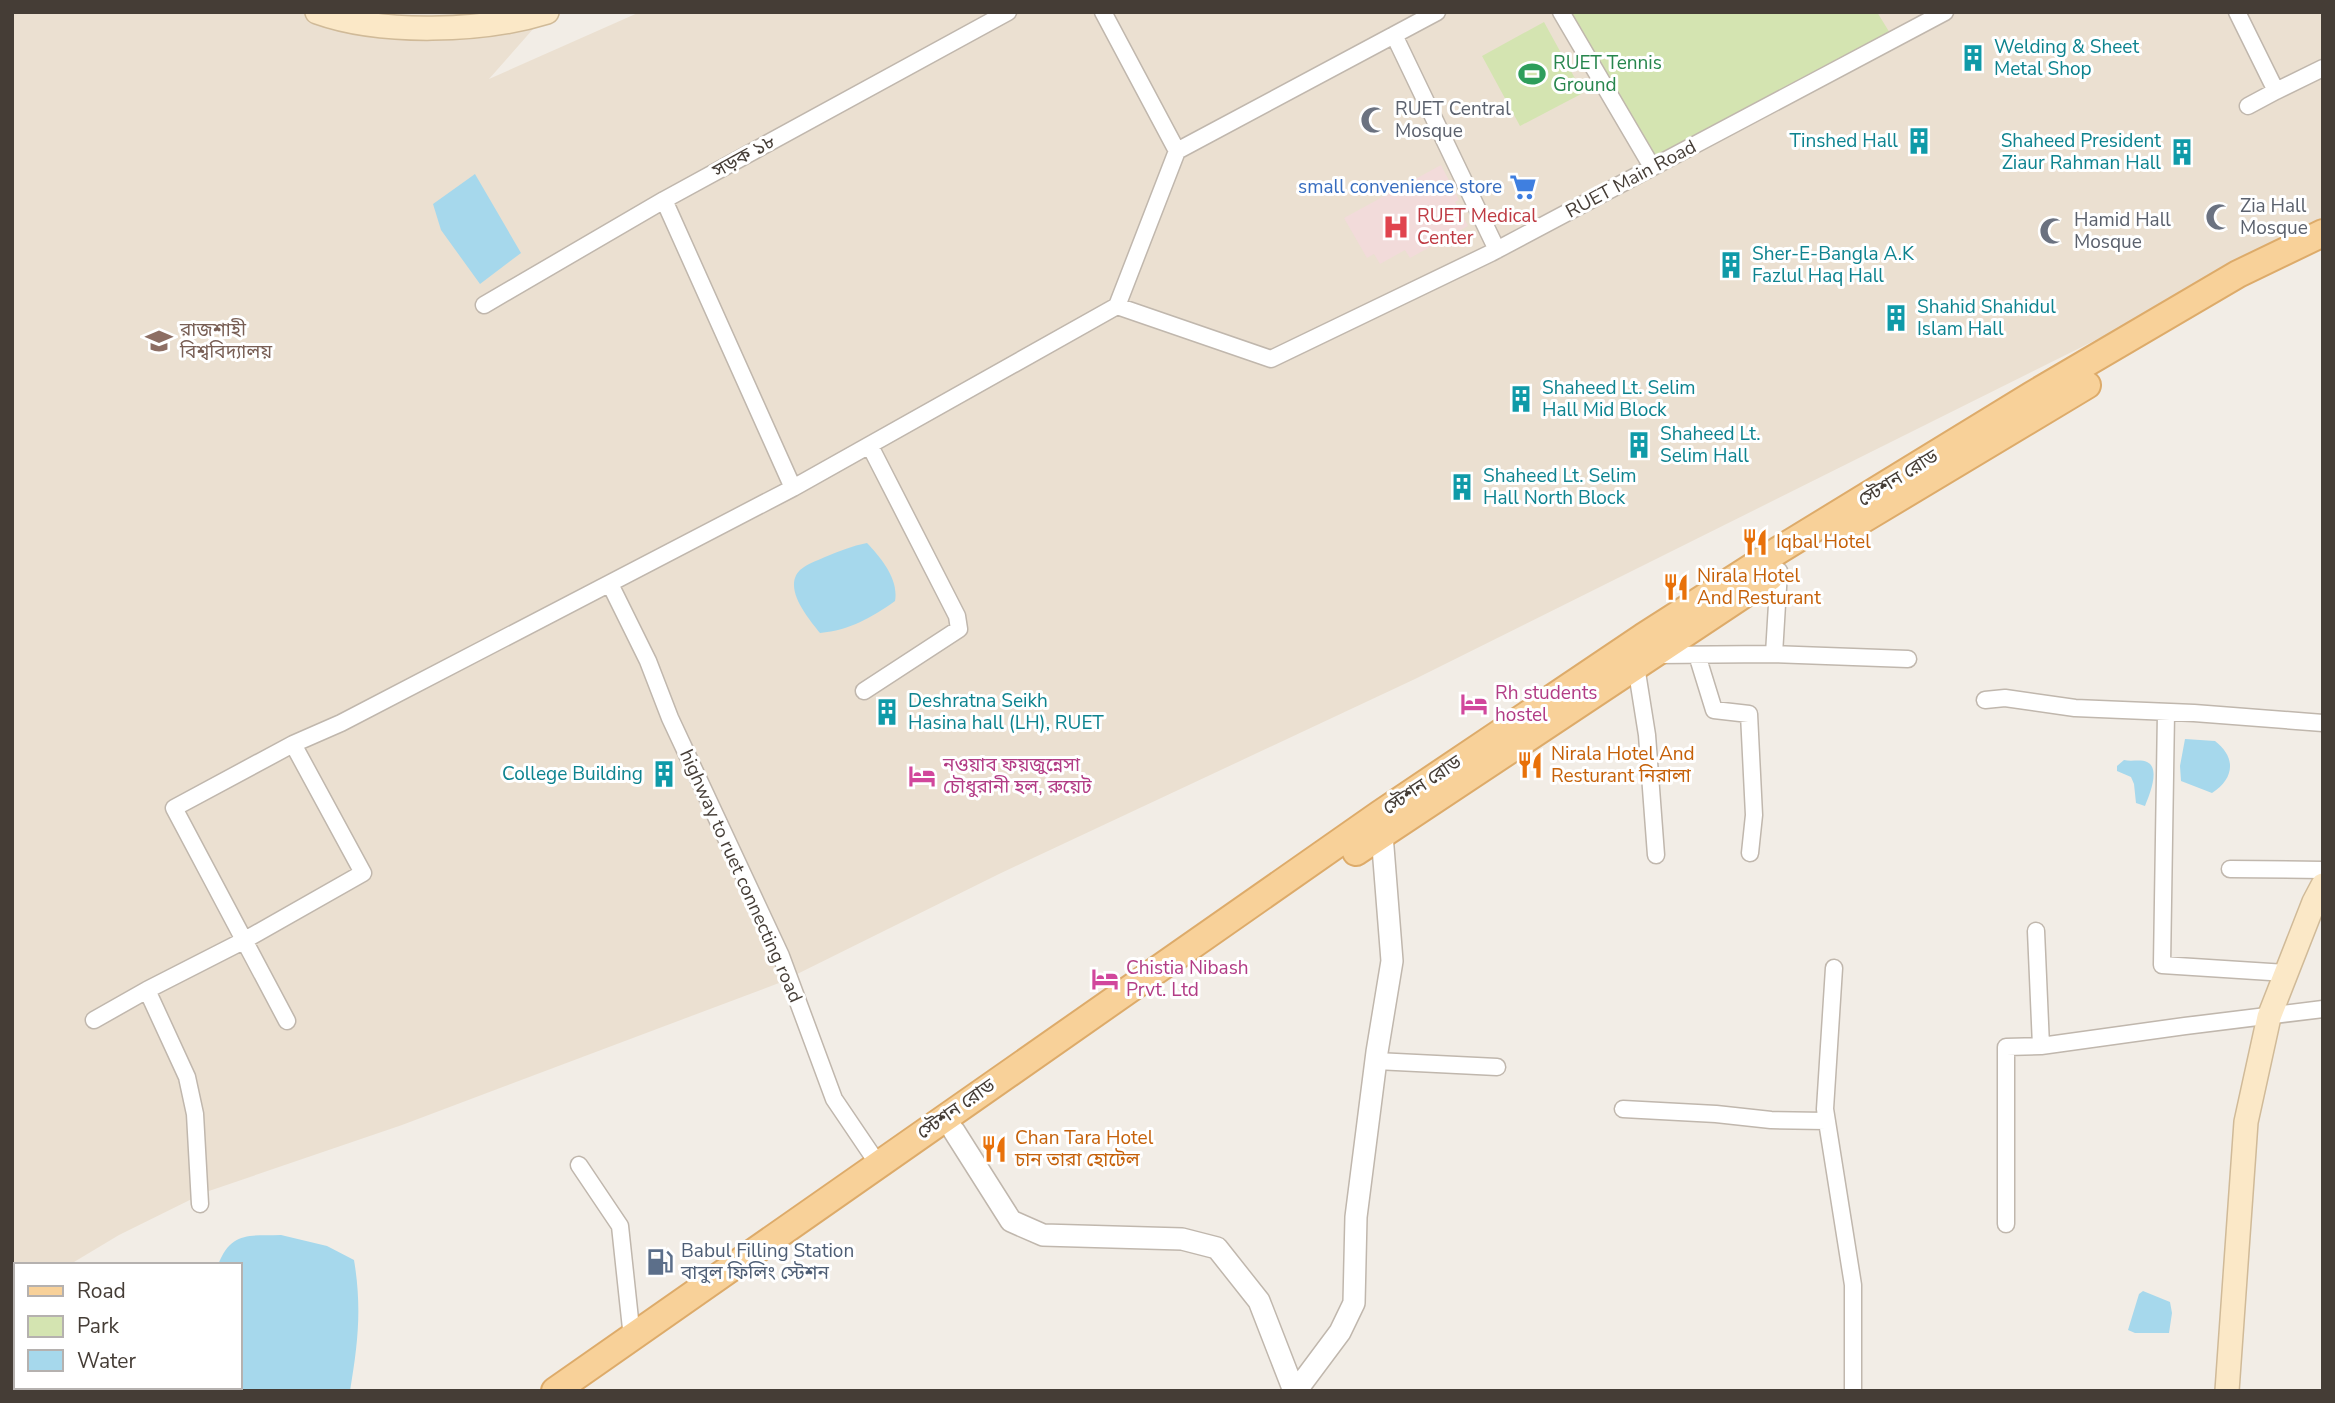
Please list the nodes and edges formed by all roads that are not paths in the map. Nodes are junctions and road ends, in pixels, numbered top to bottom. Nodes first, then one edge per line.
1 (317, 12) edge
2 (351, 12) edge
3 (547, 12) edge
4 (1008, 12) edge
5 (1103, 12) edge
6 (1437, 12) edge
7 (1561, 12) edge
8 (1945, 12) edge
9 (2237, 12) edge
10 (383, 26) junction
11 (1394, 35) junction
12 (2323, 68) edge
13 (2276, 91) junction
14 (2248, 106) dead end
15 (1177, 151) junction
16 (1652, 167) junction
17 (664, 200) junction
18 (2323, 233) edge
19 (1497, 250) junction
20 (2323, 251) edge
21 (484, 305) dead end
22 (1117, 306) junction
23 (870, 446) junction
24 (793, 488) junction
25 (1779, 571) junction
26 (610, 584) junction
27 (1774, 654) junction
28 (1697, 655) junction
29 (1908, 659) dead end
30 (1645, 661) junction
31 (864, 691) dead end
32 (1985, 700) dead end
33 (2166, 712) junction
34 (2323, 723) edge
35 (293, 744) junction
36 (1381, 824) junction
37 (1750, 853) dead end
38 (1656, 855) dead end
39 (2231, 869) dead end
40 (2323, 870) edge
41 (2323, 885) edge
42 (2036, 931) dead end
43 (245, 940) junction
44 (1834, 968) dead end
45 (2286, 974) junction
46 (147, 990) junction
47 (2323, 1010) edge
48 (2269, 1017) junction
49 (94, 1020) dead end
50 (287, 1021) dead end
51 (2041, 1046) junction
52 (1376, 1061) junction
53 (1497, 1067) dead end
54 (1623, 1109) dead end
55 (1826, 1121) junction
56 (954, 1131) junction
57 (878, 1164) junction
58 (579, 1165) dead end
59 (200, 1204) dead end
60 (2006, 1224) dead end
61 (632, 1338) junction
62 (555, 1391) edge
63 (584, 1391) edge
64 (1295, 1391) edge
65 (1853, 1391) edge
66 (2227, 1391) edge

1 - 10 main road
2 - 10 street
3 - 10 main road
4 - 17 street, সড়ক ১৮
5 - 15 street
6 - 11 street
7 - 16 street
8 - 16 street, RUET Main Road
9 - 13 street
11 - 15 street
11 - 19 street
12 - 13 street
13 - 14 street
15 - 22 street
16 - 19 street, RUET Main Road
17 - 21 street, সড়ক ১৮
17 - 24 street
18 - 36 main road, স্টেশন রোড
19 - 22 street, RUET Main Road
20 - 25 main road, স্টেশন রোড
22 - 23 street
23 - 24 street
23 - 31 street
24 - 26 street
25 - 27 street
25 - 30 main road, স্টেশন রোড
26 - 35 street
26 - 57 street, highway to ruet connecting road
27 - 28 street
27 - 29 street
28 - 30 street
28 - 37 street
30 - 36 main road, স্টেশন রোড
30 - 38 street
32 - 33 street
33 - 34 street
33 - 45 street
35 - 43 street
35 - 43 street
36 - 52 street
36 - 56 main road, স্টেশন রোড
36 - 57 main road, স্টেশন রোড
39 - 40 street
41 - 45 main road
42 - 51 street
43 - 46 street
43 - 50 street
44 - 55 street
45 - 48 main road
46 - 49 street
46 - 59 street
47 - 48 street
48 - 51 street
48 - 66 main road
51 - 60 street
52 - 53 street
52 - 64 street
54 - 55 street
55 - 65 street
56 - 63 main road, স্টেশন রোড
56 - 64 street
57 - 61 main road, স্টেশন রোড
58 - 61 street
61 - 62 main road, স্টেশন রোড

